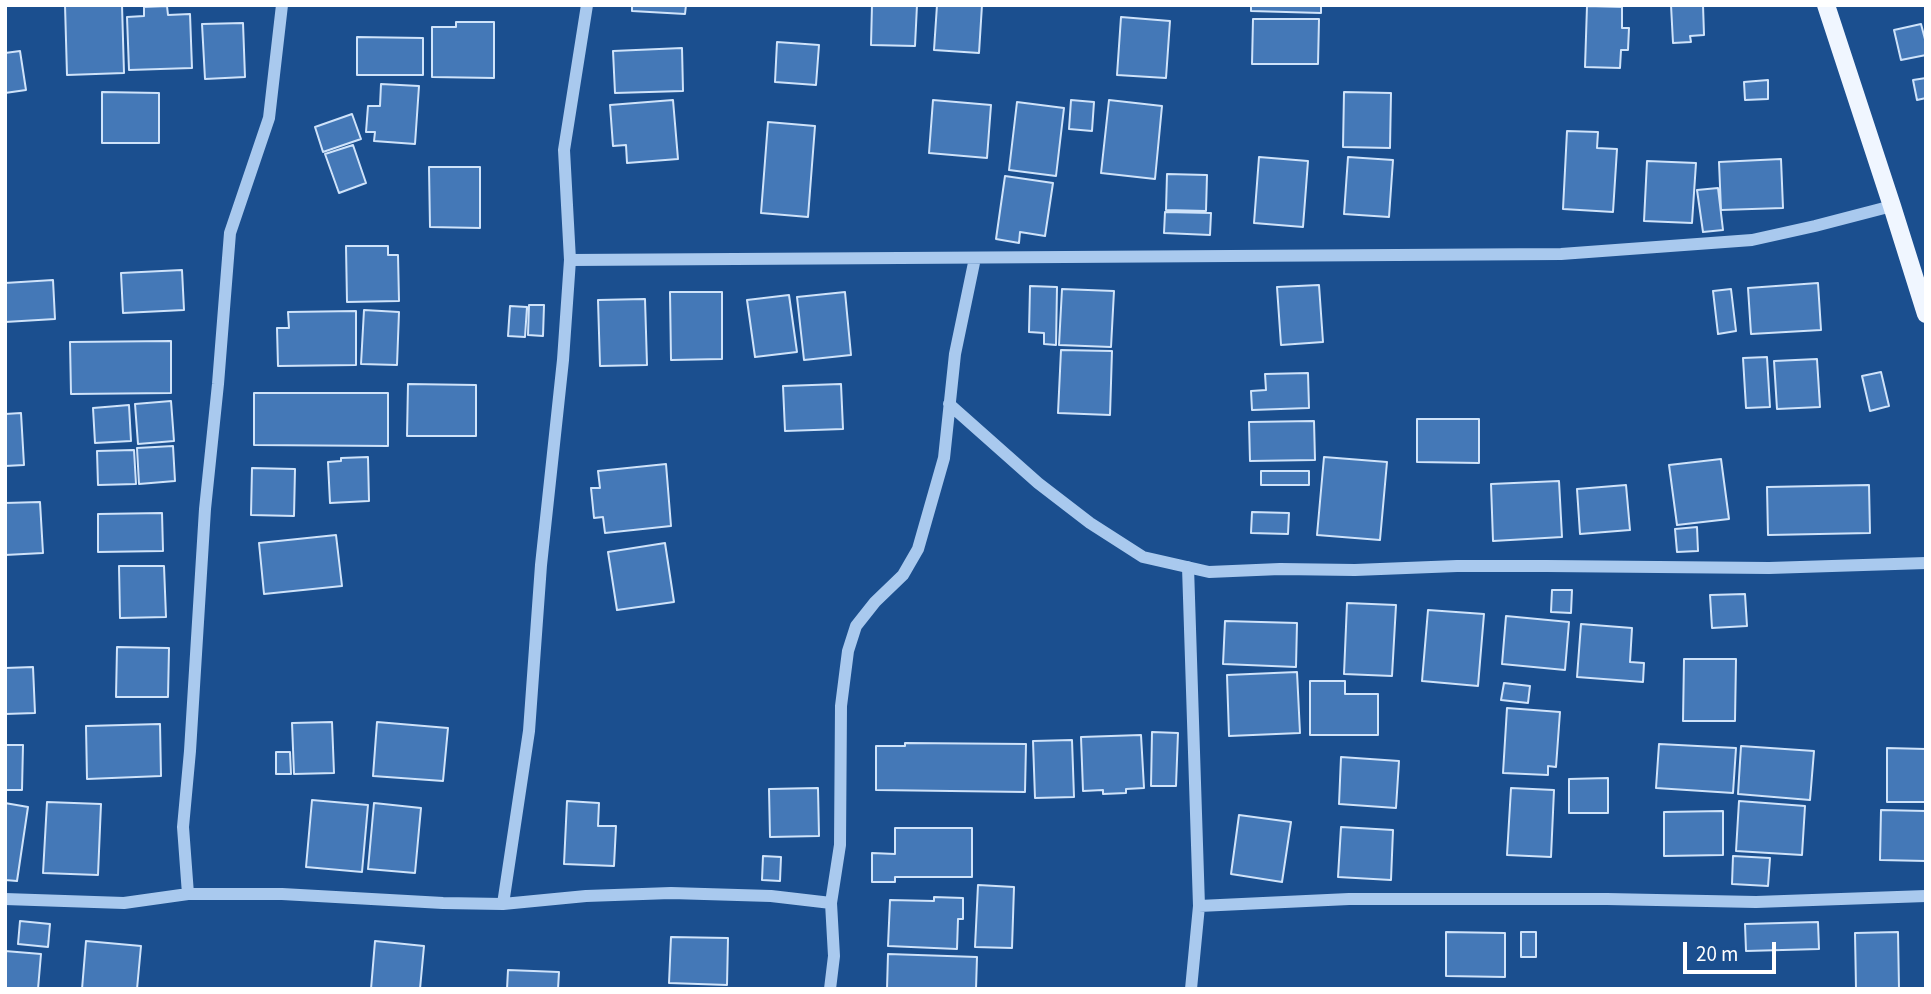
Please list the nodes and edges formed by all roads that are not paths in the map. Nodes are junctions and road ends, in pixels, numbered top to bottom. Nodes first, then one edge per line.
1 (282, 5) edge
2 (587, 5) edge
3 (1826, 5) edge
4 (1892, 206) junction
5 (975, 258) junction
6 (570, 260) junction
7 (1926, 314) edge
8 (949, 404) junction
9 (1926, 563) edge
10 (1188, 567) junction
11 (188, 894) junction
12 (1926, 896) edge
13 (5, 899) edge
14 (831, 903) junction
15 (503, 904) junction
16 (1199, 906) junction
17 (831, 989) edge
18 (1191, 989) edge

1 - 11 street
2 - 6 street
3 - 4 main road
4 - 5 street
4 - 7 main road
5 - 6 street
5 - 8 street
6 - 15 street
8 - 10 street
8 - 14 street
9 - 10 street
10 - 16 street
11 - 13 street
11 - 15 street
12 - 16 street
14 - 15 street
14 - 17 street
16 - 18 street

